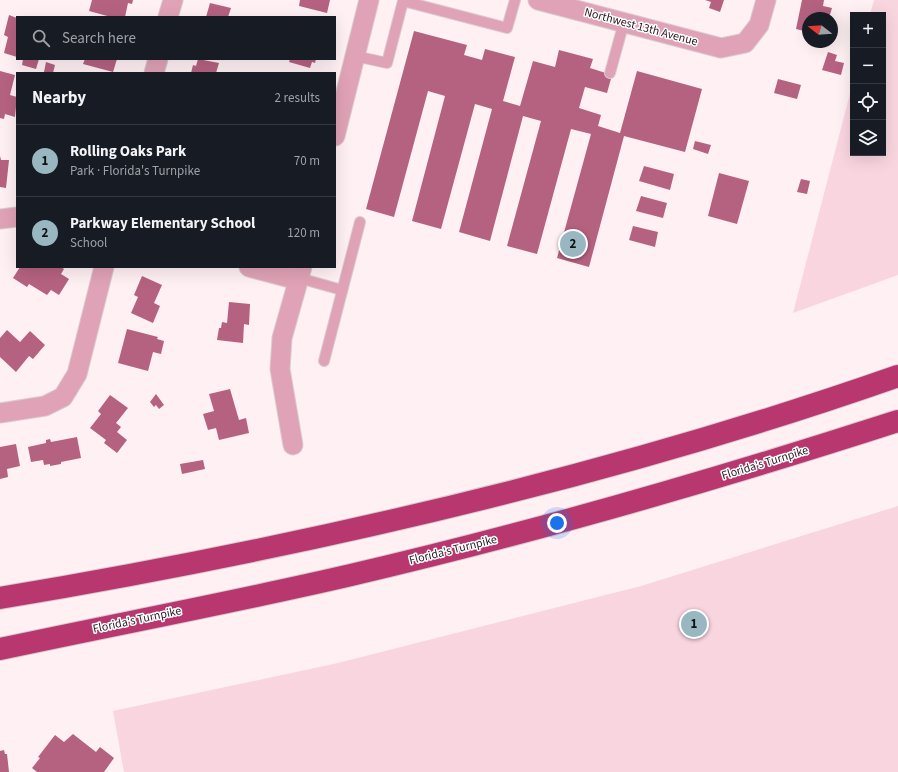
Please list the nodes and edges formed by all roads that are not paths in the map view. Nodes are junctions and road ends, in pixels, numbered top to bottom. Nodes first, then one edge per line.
1 (173, 0) edge
2 (369, 0) edge
3 (515, 0) edge
4 (538, 0) edge
5 (766, 0) edge
6 (568, 4) edge
7 (168, 16) edge
8 (624, 22) junction
9 (355, 56) junction
10 (158, 60) edge
11 (154, 72) edge
12 (610, 72) dead end
13 (336, 132) edge
14 (16, 217) edge
15 (0, 219) edge
16 (360, 222) dead end
17 (104, 268) edge
18 (255, 268) edge
19 (300, 275) edge
20 (342, 290) junction
21 (324, 361) dead end
22 (898, 376) edge
23 (0, 413) edge
24 (898, 421) edge
25 (293, 445) dead end
26 (0, 598) edge
27 (0, 648) edge

1 - 7 street
2 - 9 street
3 - 9 lane
4 - 6 street, Northwest 13th Avenue
5 - 8 street, Northwest 13th Avenue
6 - 8 street, Northwest 13th Avenue
8 - 12 lane
9 - 13 street
10 - 11 street
14 - 15 street
16 - 20 lane
17 - 23 street
18 - 19 street
19 - 20 lane
19 - 25 street
20 - 21 lane
22 - 26 highway
24 - 27 highway, Florida's Turnpike

